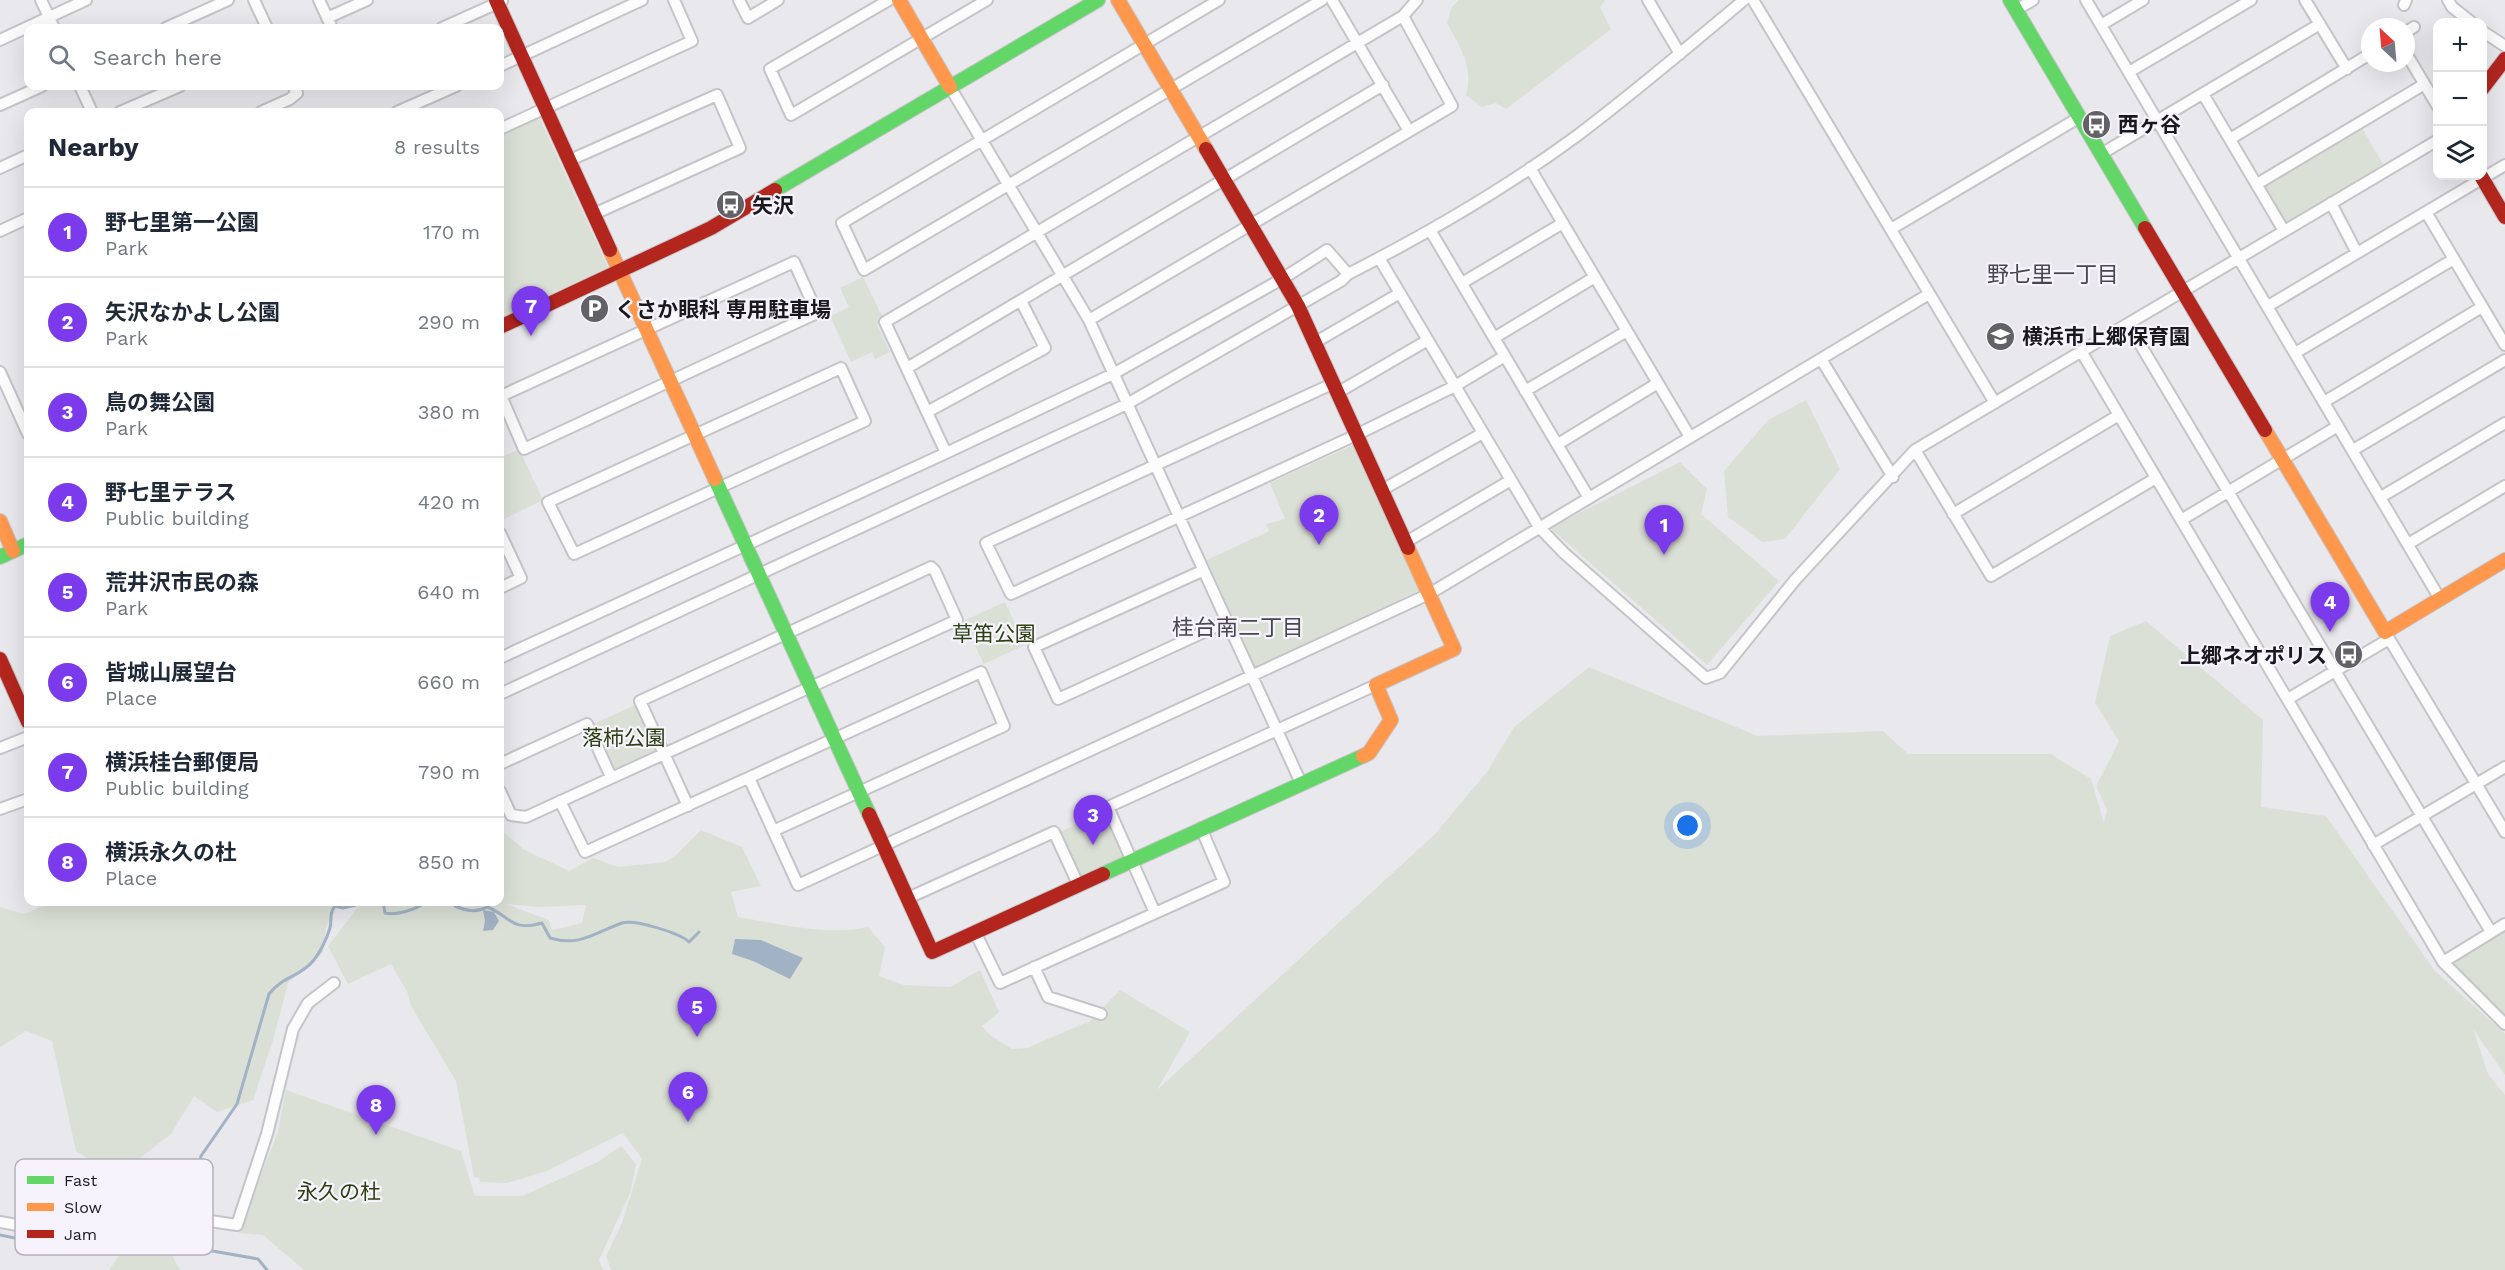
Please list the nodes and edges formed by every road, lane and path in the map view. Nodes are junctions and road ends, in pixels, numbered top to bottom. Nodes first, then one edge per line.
1 (41, 0) edge
2 (86, 0) edge
3 (228, 0) edge
4 (254, 0) edge
5 (319, 0) edge
6 (367, 0) edge
7 (642, 0) edge
8 (674, 0) edge
9 (739, 0) edge
10 (778, 0) edge
11 (889, 0) edge
12 (899, 0) edge
13 (987, 0) edge
14 (1098, 0) edge
15 (1118, 0) edge
16 (1219, 0) edge
17 (1322, 0) edge
18 (1332, 0) edge
19 (1417, 0) edge
20 (1648, 0) edge
21 (1744, 0) edge
22 (1753, 0) edge
23 (2033, 0) edge
24 (2086, 0) edge
25 (2143, 0) edge
26 (2251, 0) edge
27 (2306, 0) edge
28 (2448, 0) edge
29 (499, 1) edge
30 (2013, 5) edge
31 (1402, 16) junction
32 (49, 17) junction
33 (2466, 18) edge
34 (330, 23) edge
35 (34, 24) edge
36 (52, 24) edge
37 (175, 24) edge
38 (265, 24) edge
39 (450, 24) edge
40 (2320, 24) junction
41 (2101, 25) junction
42 (24, 29) edge
43 (2487, 34) edge
44 (922, 38) junction
45 (0, 40) edge
46 (1359, 42) junction
47 (1145, 44) junction
48 (2505, 46) edge
49 (1680, 54) junction
50 (522, 56) junction
51 (2505, 59) edge
52 (2361, 60) edge
53 (504, 64) edge
54 (2347, 69) junction
55 (2415, 70) edge
56 (2128, 72) junction
57 (2487, 82) edge
58 (2423, 85) junction
59 (1383, 86) junction
60 (950, 87) junction
61 (1170, 89) junction
62 (33, 90) edge
63 (82, 90) edge
64 (171, 90) edge
65 (295, 90) edge
66 (447, 90) edge
67 (2203, 93) junction
68 (2433, 99) edge
69 (0, 105) edge
70 (90, 108) edge
71 (129, 108) edge
72 (270, 108) edge
73 (406, 108) edge
74 (546, 108) junction
75 (2080, 117) junction
76 (2157, 121) junction
77 (504, 127) edge
78 (1409, 131) junction
79 (1199, 136) junction
80 (2230, 139) junction
81 (981, 140) junction
82 (2433, 143) edge
83 (2101, 154) junction
84 (24, 157) edge
85 (570, 160) junction
86 (2505, 165) edge
87 (0, 168) edge
88 (1530, 168) junction
89 (2487, 174) edge
90 (1224, 180) junction
91 (2477, 180) edge
92 (2484, 180) edge
93 (2257, 184) junction
94 (1008, 185) junction
95 (2331, 203) junction
96 (2426, 212) junction
97 (594, 214) junction
98 (2505, 217) edge
99 (24, 220) edge
100 (1563, 223) junction
101 (1251, 224) junction
102 (1891, 229) junction
103 (1430, 230) junction
104 (0, 231) edge
105 (2284, 231) junction
106 (1036, 232) junction
107 (2357, 253) junction
108 (1379, 258) junction
109 (2239, 258) junction
110 (2454, 259) junction
111 (620, 271) junction
112 (1348, 274) junction
113 (1062, 275) junction
114 (1595, 277) junction
115 (1282, 279) junction
116 (1462, 283) junction
117 (2183, 291) junction
118 (1400, 293) junction
119 (1929, 294) junction
120 (1021, 301) junction
121 (1298, 306) junction
122 (2268, 306) junction
123 (2482, 307) junction
124 (1089, 320) junction
125 (2128, 324) junction
126 (504, 325) edge
127 (647, 329) junction
128 (1627, 331) junction
129 (1494, 338) junction
130 (1428, 340) junction
131 (1314, 342) junction
132 (2505, 345) edge
133 (2081, 351) junction
134 (2295, 353) junction
135 (1505, 356) junction
136 (1821, 359) junction
137 (2505, 360) edge
138 (907, 368) junction
139 (0, 372) edge
140 (1113, 374) junction
141 (671, 382) junction
142 (1658, 383) junction
143 (1455, 386) junction
144 (1334, 388) junction
145 (1525, 391) junction
146 (504, 395) edge
147 (2324, 402) junction
148 (504, 403) edge
149 (1995, 403) junction
150 (1127, 404) junction
151 (927, 412) junction
152 (2119, 415) junction
153 (2505, 423) edge
154 (24, 425) edge
155 (2338, 426) junction
156 (1483, 433) junction
157 (695, 435) junction
158 (1356, 435) junction
159 (1690, 437) junction
160 (1558, 444) junction
161 (1915, 450) junction
162 (2353, 450) junction
163 (946, 453) junction
164 (2283, 459) junction
165 (1154, 466) junction
166 (1893, 477) junction
167 (2156, 478) junction
168 (1511, 480) junction
169 (2505, 486) edge
170 (719, 487) junction
171 (1382, 490) junction
172 (2228, 492) junction
173 (2381, 497) junction
174 (1589, 498) junction
175 (1953, 514) junction
176 (1179, 517) junction
177 (2181, 520) junction
178 (0, 521) edge
179 (1539, 527) junction
180 (504, 542) edge
181 (1406, 542) junction
182 (2408, 544) junction
183 (24, 545) edge
184 (746, 545) junction
185 (13, 551) junction
186 (0, 557) edge
187 (2505, 560) edge
188 (1202, 571) junction
189 (759, 575) junction
190 (504, 586) edge
191 (1430, 594) junction
192 (2440, 599) junction
193 (1226, 622) junction
194 (786, 633) junction
195 (2387, 635) junction
196 (504, 656) edge
197 (0, 659) edge
198 (2336, 671) junction
199 (1251, 677) junction
200 (1377, 685) junction
201 (810, 686) junction
202 (504, 692) edge
203 (2288, 699) junction
204 (24, 713) edge
205 (1276, 729) junction
206 (24, 739) edge
207 (834, 739) junction
208 (0, 748) edge
209 (664, 752) junction
210 (504, 762) edge
211 (2505, 767) edge
212 (611, 777) junction
213 (749, 778) junction
214 (1300, 783) junction
215 (2477, 784) junction
216 (858, 791) junction
217 (24, 800) edge
218 (504, 800) edge
219 (560, 801) junction
220 (688, 806) junction
221 (0, 809) edge
222 (2421, 817) junction
223 (1201, 828) junction
224 (773, 831) junction
225 (2505, 832) edge
226 (2373, 845) junction
227 (884, 846) junction
228 (1130, 860) junction
229 (1078, 884) junction
230 (908, 898) junction
231 (1155, 913) junction
232 (2505, 924) edge
233 (975, 932) junction
234 (2491, 932) junction
235 (2443, 962) junction
236 (1034, 967) junction
237 (334, 983) dead end
238 (1101, 1014) dead end
239 (2505, 1024) edge
240 (0, 1222) edge
241 (213, 1222) edge
242 (15, 1225) edge

1 - 32 street
2 - 32 street
3 - 37 street
4 - 38 street
5 - 34 street
6 - 34 street
7 - 50 street
8 - 74 street
9 - 10 street
11 - 44 street
12 - 44 street
13 - 44 street
14 - 60 street
15 - 47 street
16 - 47 street
17 - 61 street
18 - 46 street
19 - 31 street
20 - 49 street
21 - 49 street
22 - 102 street
23 - 30 street
24 - 41 street
25 - 41 street
26 - 56 street
27 - 40 street
28 - 33 street
29 - 39 street
29 - 50 street
30 - 75 street
31 - 46 street
31 - 78 street
32 - 35 street
32 - 36 street
40 - 54 street
40 - 67 street
41 - 56 street
42 - 45 street
43 - 48 street
44 - 60 street
46 - 59 street
46 - 79 street
47 - 61 street
47 - 81 street
49 - 88 street
50 - 53 street
50 - 74 street
51 - 57 street
52 - 54 street
54 - 80 street
55 - 58 street
56 - 76 street
58 - 68 street
58 - 93 street
59 - 78 street
59 - 90 street
60 - 81 street
60 - 111 street
61 - 79 street
61 - 94 street
62 - 69 street
63 - 70 street
64 - 71 street
65 - 72 street
66 - 73 street
67 - 76 street
67 - 80 street
74 - 77 street
74 - 85 street
75 - 83 street
75 - 102 street
76 - 83 street
76 - 109 street
78 - 101 street
79 - 90 street
79 - 106 street
80 - 93 street
81 - 94 street
81 - 94 street
82 - 95 street
83 - 117 street
84 - 87 street
85 - 97 street
85 - 97 street
86 - 89 street
88 - 100 street
88 - 103 street
90 - 101 street
90 - 113 street
91 - 96 street
92 - 98 street
93 - 105 street
94 - 106 street
95 - 105 street
95 - 107 street
96 - 107 street
96 - 110 street
97 - 111 street
99 - 104 street
100 - 114 street
100 - 116 street
101 - 115 street
101 - 124 street
102 - 119 street
103 - 108 street
103 - 116 street
105 - 109 street
106 - 113 street
106 - 138 street
107 - 122 street
108 - 112 street
108 - 118 street
109 - 117 street
109 - 122 street
110 - 123 street
110 - 134 street
111 - 126 street
111 - 127 street
112 - 115 street
112 - 121 street
113 - 120 street
113 - 124 street
114 - 128 street
114 - 129 street
115 - 121 street
115 - 140 street
116 - 129 street
117 - 125 street
117 - 164 street
118 - 130 street
118 - 131 street
119 - 136 street
119 - 149 street
120 - 138 street
120 - 151 street
121 - 131 street
121 - 150 street
122 - 134 street
123 - 132 street
123 - 147 street
124 - 140 street
125 - 133 street
125 - 172 street
127 - 141 street
127 - 141 street
127 - 146 street
128 - 142 street
128 - 145 street
129 - 135 street
130 - 143 street
130 - 144 street
131 - 144 street
133 - 149 street
133 - 152 street
134 - 147 street
135 - 143 street
135 - 145 street
136 - 159 street
136 - 166 street
137 - 162 street
138 - 151 street
139 - 154 street
140 - 150 street
140 - 163 street
141 - 148 street
141 - 157 street
142 - 159 street
142 - 160 street
143 - 156 street
143 - 158 street
144 - 158 street
144 - 165 street
145 - 160 street
147 - 155 street
149 - 161 street
150 - 165 street
150 - 189 street
151 - 163 street
152 - 167 street
152 - 175 street
153 - 173 street
155 - 162 street
155 - 164 street
156 - 168 street
156 - 171 street
157 - 170 street
157 - 170 street
157 - 170 street
158 - 171 street
158 - 176 street
159 - 174 street
160 - 174 street
161 - 166 street
161 - 175 street
162 - 173 street
163 - 184 street
164 - 172 street
164 - 195 street
165 - 176 street
165 - 176 street
166 - 179 street
167 - 175 street
167 - 177 street
168 - 179 street
168 - 181 street
169 - 182 street
170 - 184 street
171 - 181 street
172 - 177 street
172 - 198 street
173 - 182 street
174 - 179 street
176 - 188 street
177 - 203 street
178 - 185 street
179 - 191 street
180 - 190 street
181 - 191 street
182 - 192 street
183 - 185 street
184 - 189 street
184 - 196 street
185 - 186 street
187 - 192 street
188 - 193 street
188 - 193 street
189 - 194 street
189 - 202 street
191 - 199 street
191 - 200 street
192 - 195 street
193 - 199 street
194 - 201 street
194 - 201 street
194 - 209 street
195 - 198 street
195 - 215 street
197 - 204 street
198 - 203 street
198 - 222 street
199 - 205 street
199 - 227 street
200 - 205 street
200 - 214 street
201 - 207 street
201 - 209 street
203 - 226 street
205 - 214 street
205 - 228 street
206 - 208 street
207 - 213 street
207 - 216 street
207 - 216 street
209 - 212 street
209 - 220 street
210 - 212 street
211 - 215 street
212 - 219 street
213 - 220 street
213 - 224 street
214 - 223 street
215 - 222 street
215 - 225 street
216 - 224 street
216 - 227 street
217 - 221 street
218 - 219 street
219 - 220 street
222 - 226 street
222 - 234 street
223 - 228 street
223 - 231 street
224 - 227 street
226 - 235 street
227 - 230 street
228 - 229 street
228 - 231 street
229 - 230 street
229 - 233 street
230 - 233 street
231 - 236 street
232 - 234 street
233 - 236 street
234 - 235 street
235 - 239 street
236 - 238 street
237 - 241 street
240 - 242 street

